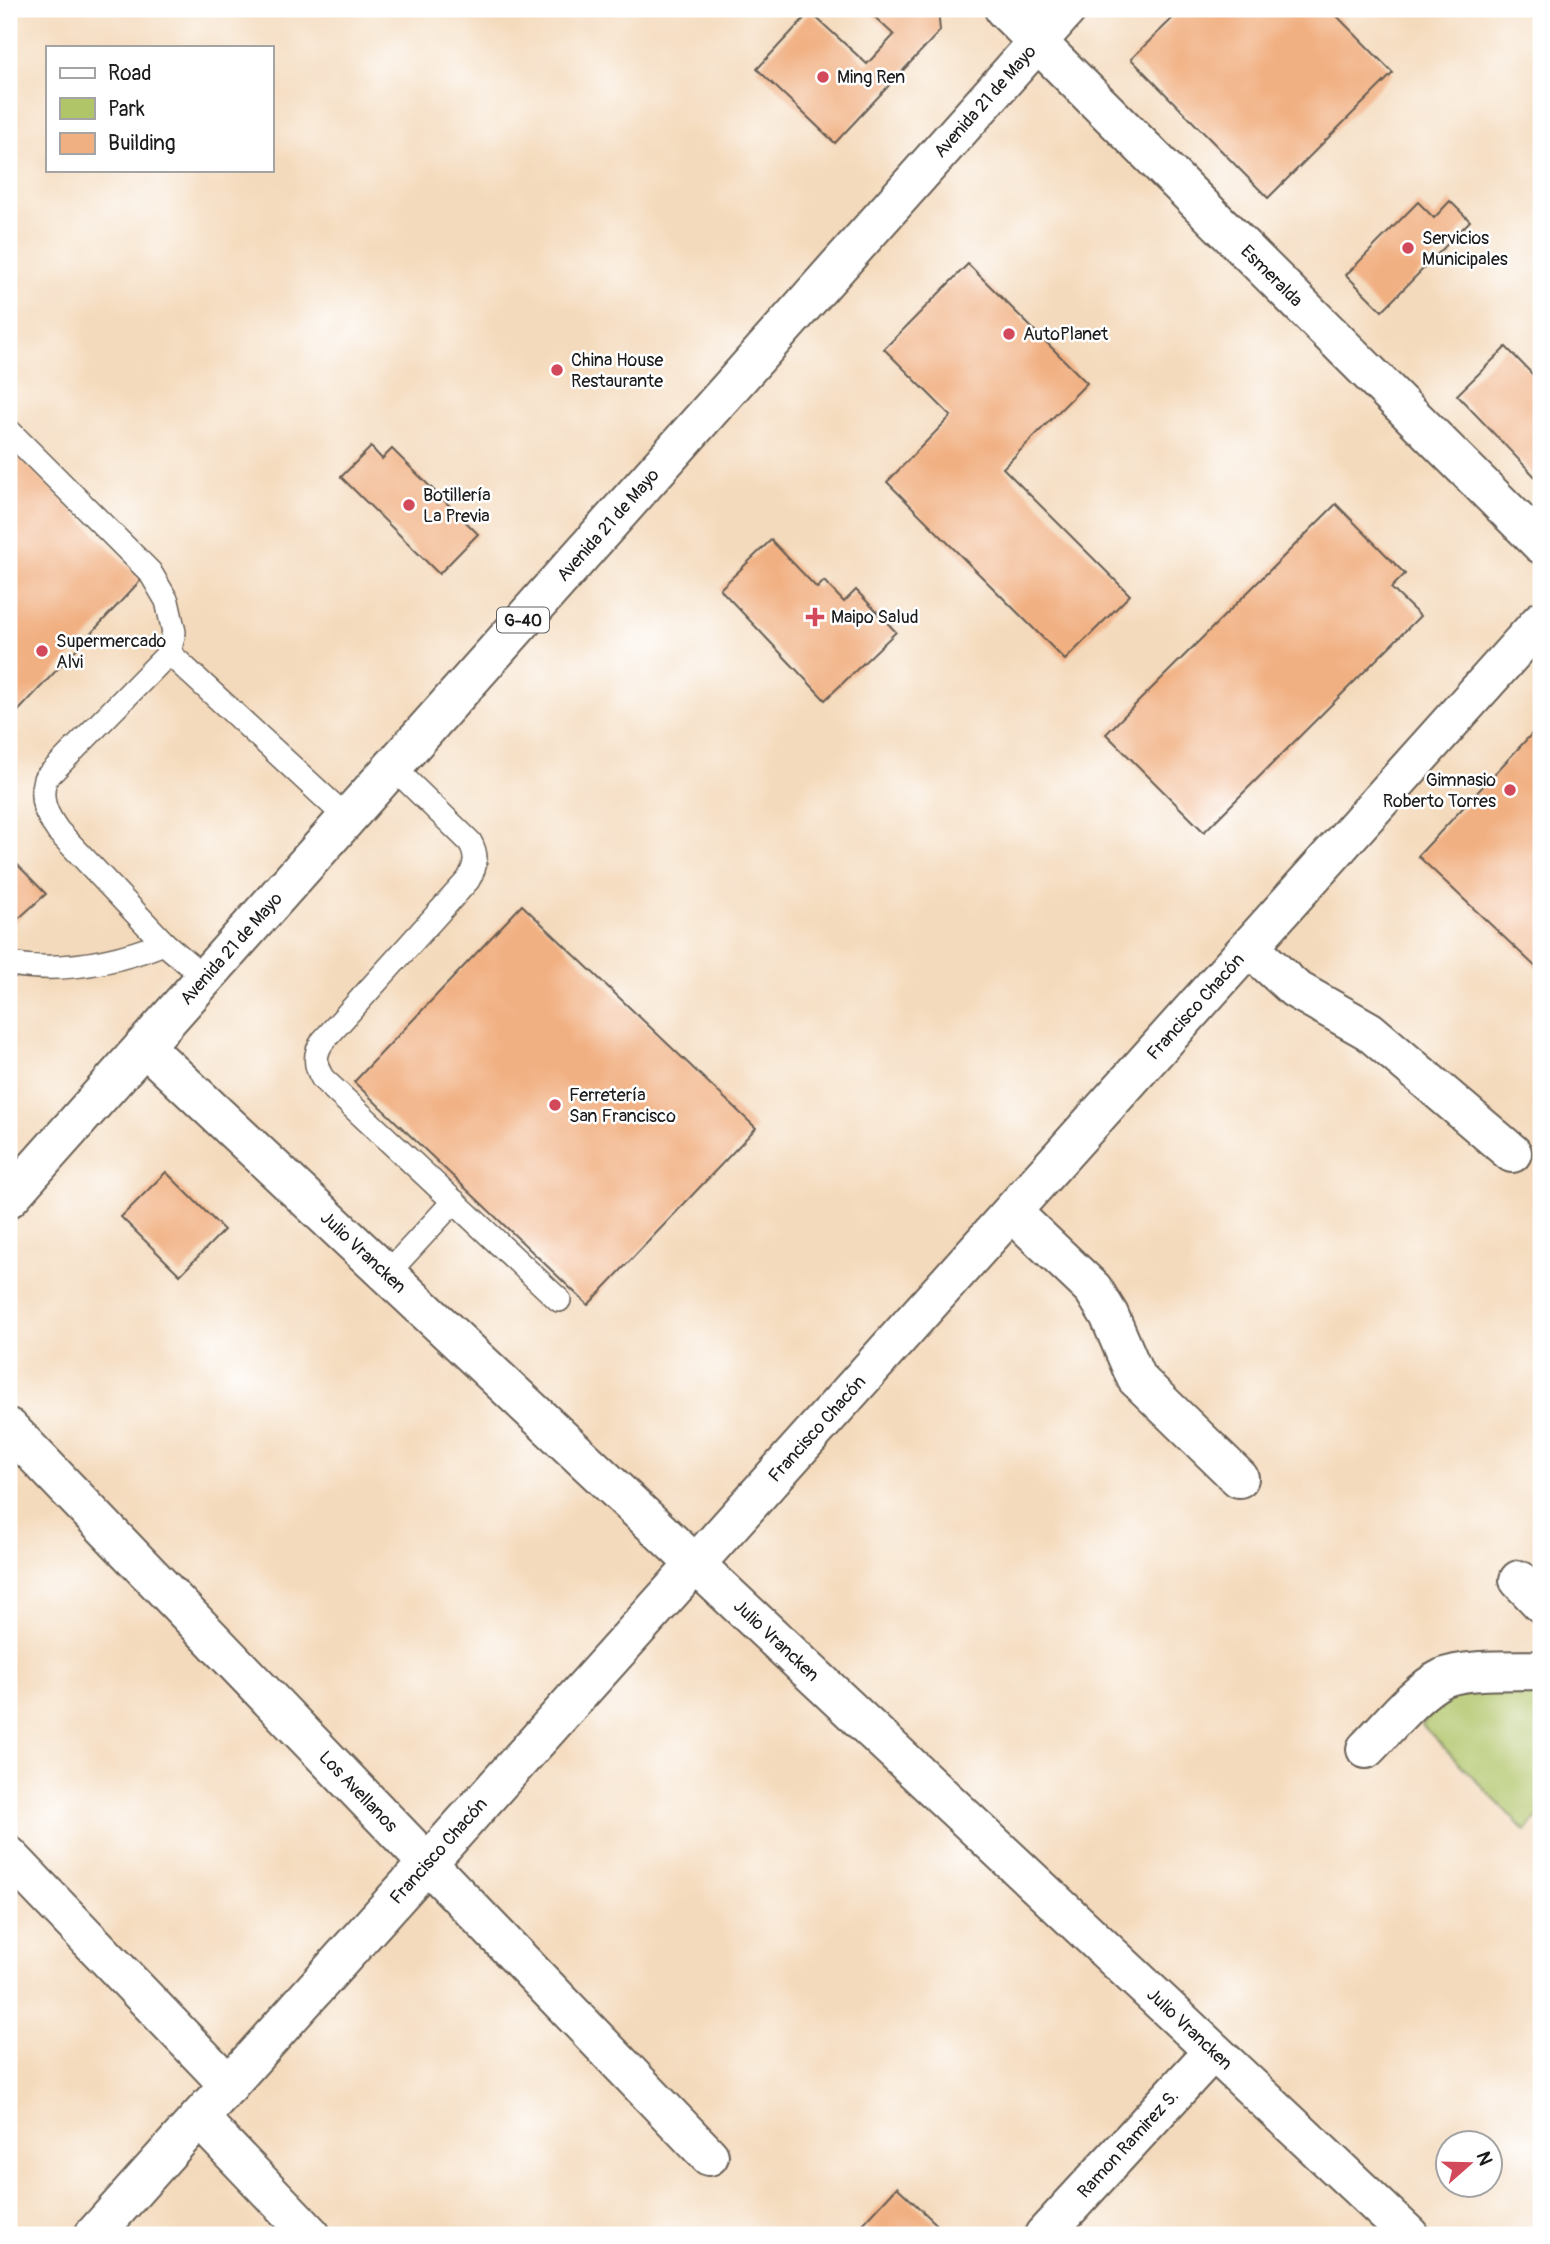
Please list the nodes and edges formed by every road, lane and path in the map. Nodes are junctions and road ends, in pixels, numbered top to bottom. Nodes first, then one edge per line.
1 (1004, 9) edge
2 (1067, 9) edge
3 (1037, 42) junction
4 (9, 431) edge
5 (1541, 544) edge
6 (1541, 621) edge
7 (169, 653) junction
8 (393, 767) junction
9 (347, 818) junction
10 (164, 943) junction
11 (1250, 947) junction
12 (9, 964) edge
13 (205, 978) junction
14 (144, 1046) junction
15 (1512, 1153) dead end
16 (9, 1198) edge
17 (454, 1201) junction
18 (1012, 1212) junction
19 (387, 1274) junction
20 (559, 1300) dead end
21 (9, 1428) edge
22 (1239, 1478) dead end
23 (696, 1564) junction
24 (1541, 1670) edge
25 (1366, 1749) dead end
26 (9, 1856) edge
27 (427, 1863) junction
28 (1213, 2051) junction
29 (229, 2085) junction
30 (200, 2118) junction
31 (709, 2156) dead end
32 (94, 2235) edge
33 (311, 2235) edge
34 (1044, 2235) edge
35 (1409, 2235) edge

1 - 3 street, Esmeralda
2 - 3 street, Avenida 21 de Mayo / G-40
3 - 5 street, Esmeralda
3 - 8 street, Avenida 21 de Mayo / G-40
4 - 7 lane
6 - 11 street, Francisco Chacón
7 - 9 lane
7 - 10 lane
8 - 9 street, Avenida 21 de Mayo / G-40
8 - 17 lane
9 - 13 street, Avenida 21 de Mayo / G-40
10 - 12 lane
10 - 13 lane
11 - 15 street
11 - 18 street, Francisco Chacón
13 - 14 street, Avenida 21 de Mayo / G-40
14 - 16 street, Avenida 21 de Mayo / G-40
14 - 19 street, Julio Vrancken
17 - 19 lane
17 - 20 lane
18 - 22 street
18 - 23 street, Francisco Chacón
19 - 23 street, Julio Vrancken
21 - 27 street, Los Avellanos
23 - 27 street, Francisco Chacón
23 - 28 street, Julio Vrancken
24 - 25 street
26 - 29 street
27 - 29 street, Francisco Chacón
27 - 31 street, Los Avellanos
28 - 34 street, Ramon Ramirez S.
28 - 35 street, Julio Vrancken
29 - 30 street, Francisco Chacón
30 - 32 street, Francisco Chacón
30 - 33 street

